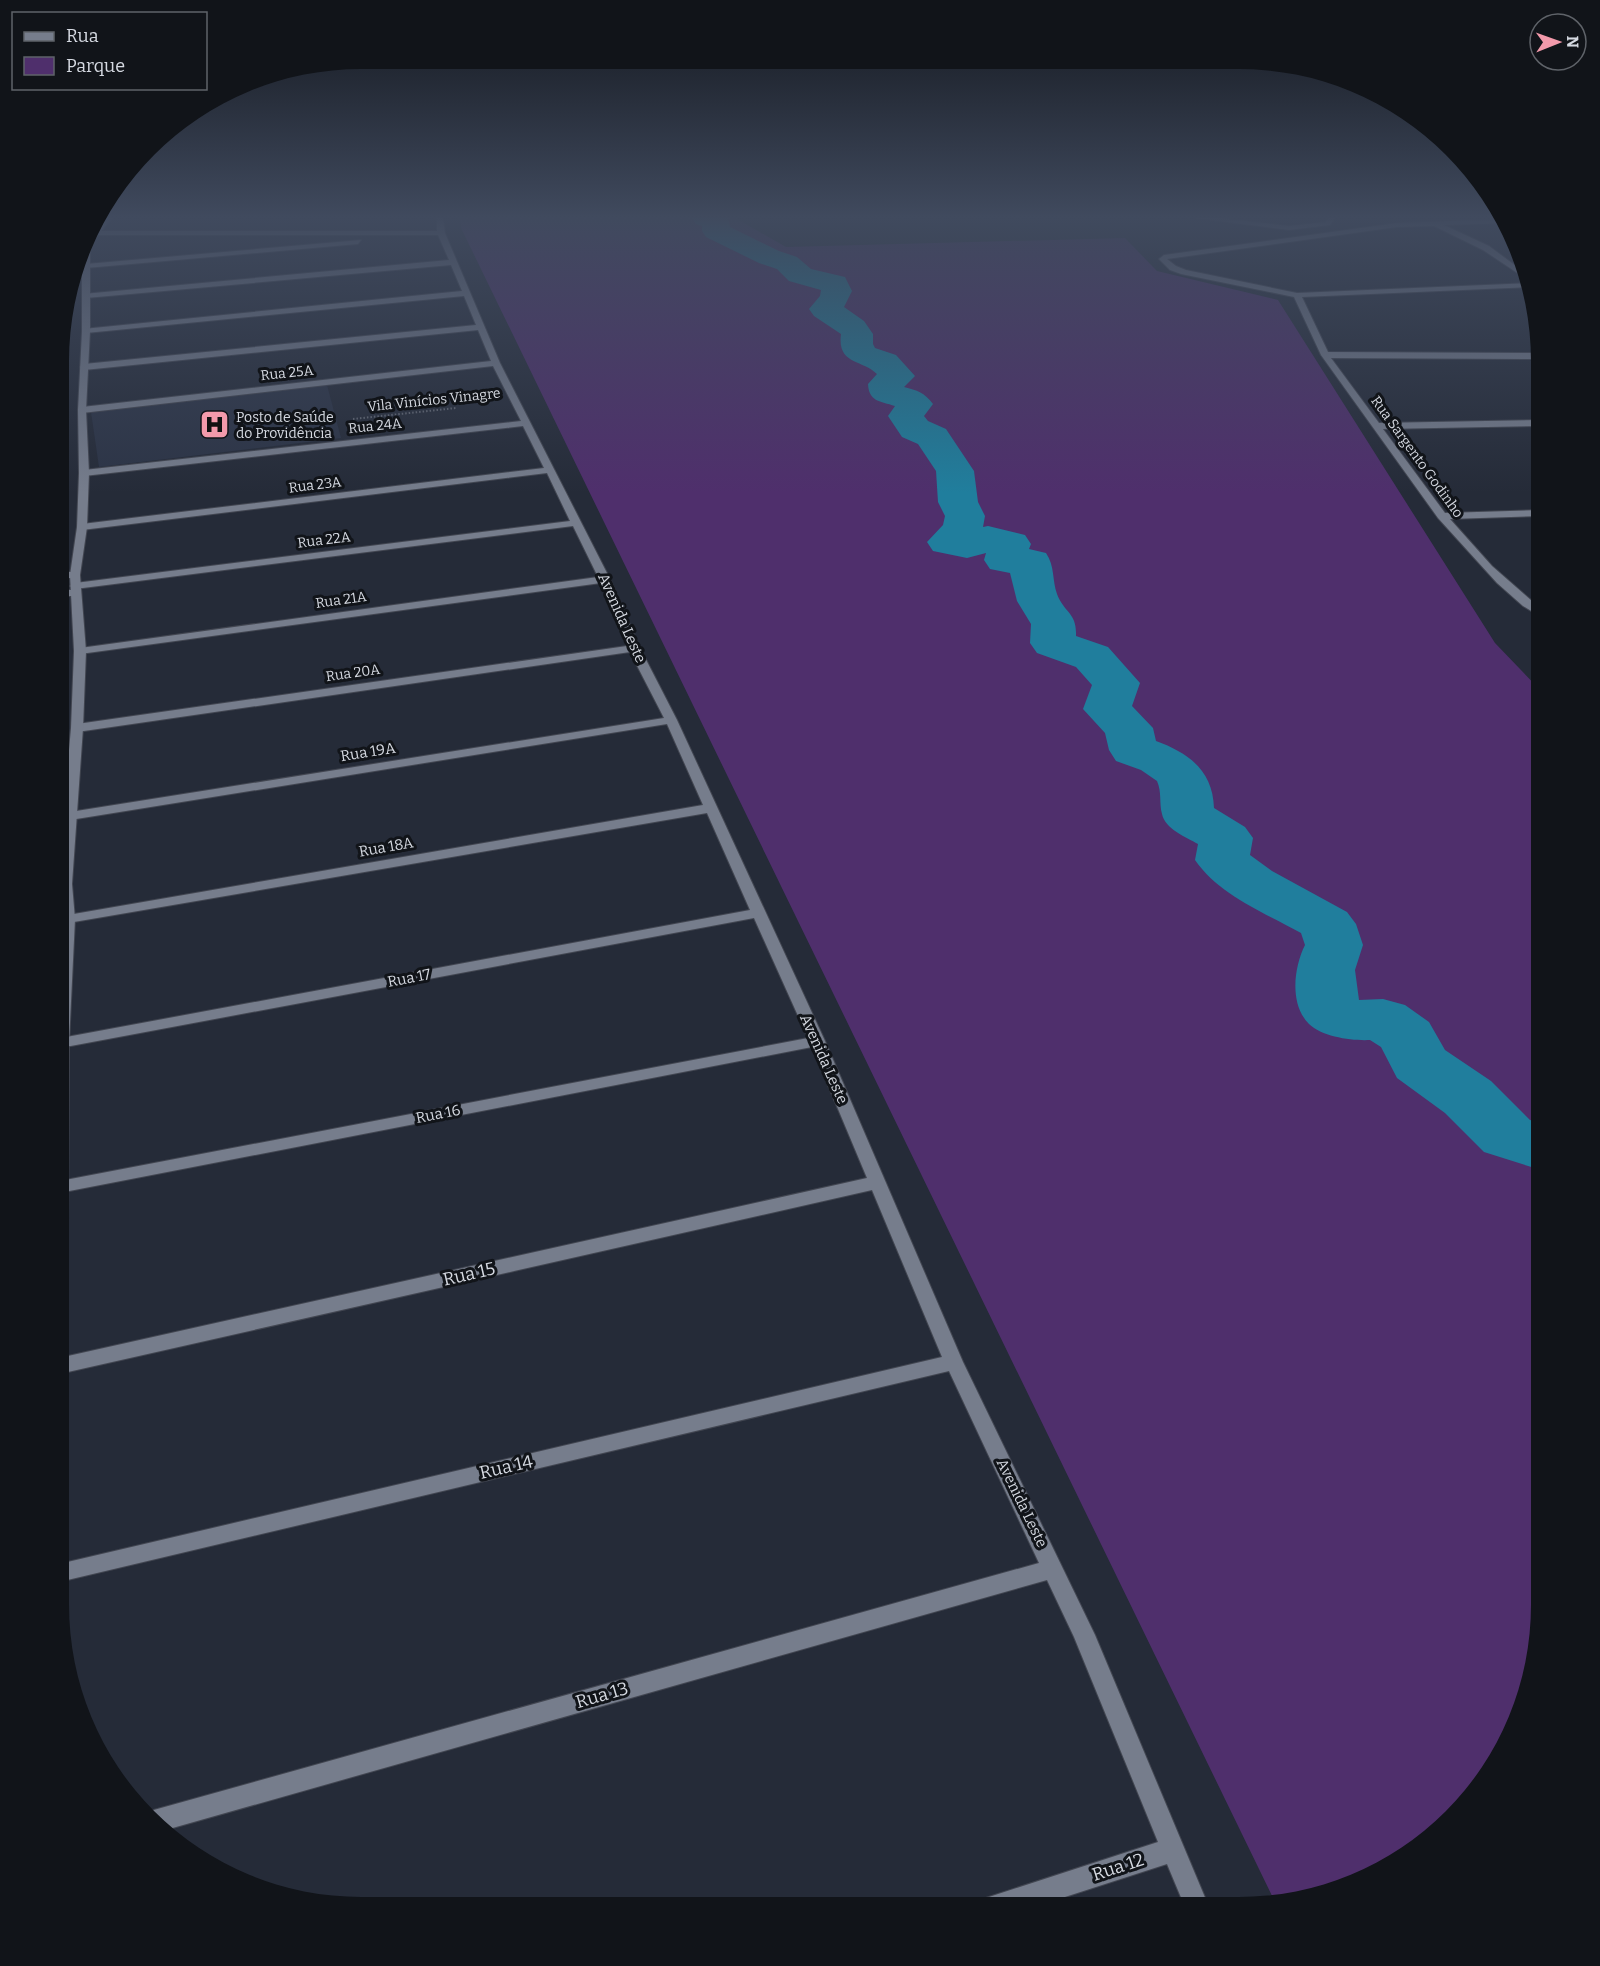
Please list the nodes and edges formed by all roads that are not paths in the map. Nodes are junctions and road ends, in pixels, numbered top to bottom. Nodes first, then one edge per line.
1 (86, 310) edge
2 (299, 310) edge
3 (474, 310) edge
4 (1304, 310) edge
5 (482, 327) junction
6 (86, 331) junction
7 (1325, 355) junction
8 (1531, 356) edge
9 (496, 363) junction
10 (84, 367) junction
11 (81, 410) junction
12 (526, 423) junction
13 (1531, 423) edge
14 (1377, 426) junction
15 (552, 470) junction
16 (84, 473) junction
17 (1531, 513) edge
18 (1442, 516) junction
19 (576, 523) junction
20 (82, 527) junction
21 (605, 579) junction
22 (69, 581) edge
23 (75, 585) junction
24 (69, 588) edge
25 (1531, 607) edge
26 (634, 648) junction
27 (80, 651) junction
28 (671, 720) junction
29 (77, 728) junction
30 (69, 773) edge
31 (711, 808) junction
32 (69, 812) edge
33 (70, 816) junction
34 (69, 826) edge
35 (759, 913) junction
36 (69, 919) edge
37 (69, 1041) edge
38 (817, 1041) junction
39 (878, 1182) junction
40 (69, 1184) edge
41 (954, 1362) junction
42 (69, 1364) edge
43 (1053, 1569) junction
44 (69, 1570) edge
45 (163, 1819) edge
46 (1172, 1850) junction
47 (1026, 1897) edge
48 (1193, 1897) edge

1 - 6 street
2 - 6 street
3 - 5 street, Avenida Leste
4 - 7 street, Rua Sargento Godinho
5 - 9 street, Avenida Leste
5 - 10 street
6 - 10 street
7 - 8 street
7 - 14 street, Rua Sargento Godinho
9 - 11 street, Rua 25A
9 - 12 street, Avenida Leste
10 - 11 street
11 - 16 street
12 - 15 street, Avenida Leste
12 - 16 street, Rua 24A
13 - 14 street
14 - 18 street, Rua Sargento Godinho
15 - 19 street, Avenida Leste
15 - 20 street, Rua 23A
16 - 20 street
17 - 18 street
18 - 25 street, Rua Sargento Godinho
19 - 21 street, Avenida Leste
19 - 23 street, Rua 22A
20 - 23 street
21 - 26 street, Avenida Leste
21 - 27 street, Rua 21A
22 - 23 street
23 - 24 street
23 - 27 street
26 - 28 street, Avenida Leste
26 - 29 street, Rua 20A
27 - 29 street
28 - 31 street, Avenida Leste
28 - 33 street, Rua 19A
29 - 30 street
31 - 35 street, Avenida Leste
31 - 36 street, Rua 18A
32 - 33 street
33 - 34 street
35 - 37 street, Rua 17
35 - 38 street, Avenida Leste
38 - 39 street, Avenida Leste
38 - 40 street, Rua 16
39 - 41 street, Avenida Leste
39 - 42 street, Rua 15
41 - 43 street, Avenida Leste
41 - 44 street, Rua 14
43 - 45 street, Rua 13
43 - 46 street, Avenida Leste
46 - 47 street, Rua 12
46 - 48 street, Avenida Leste

